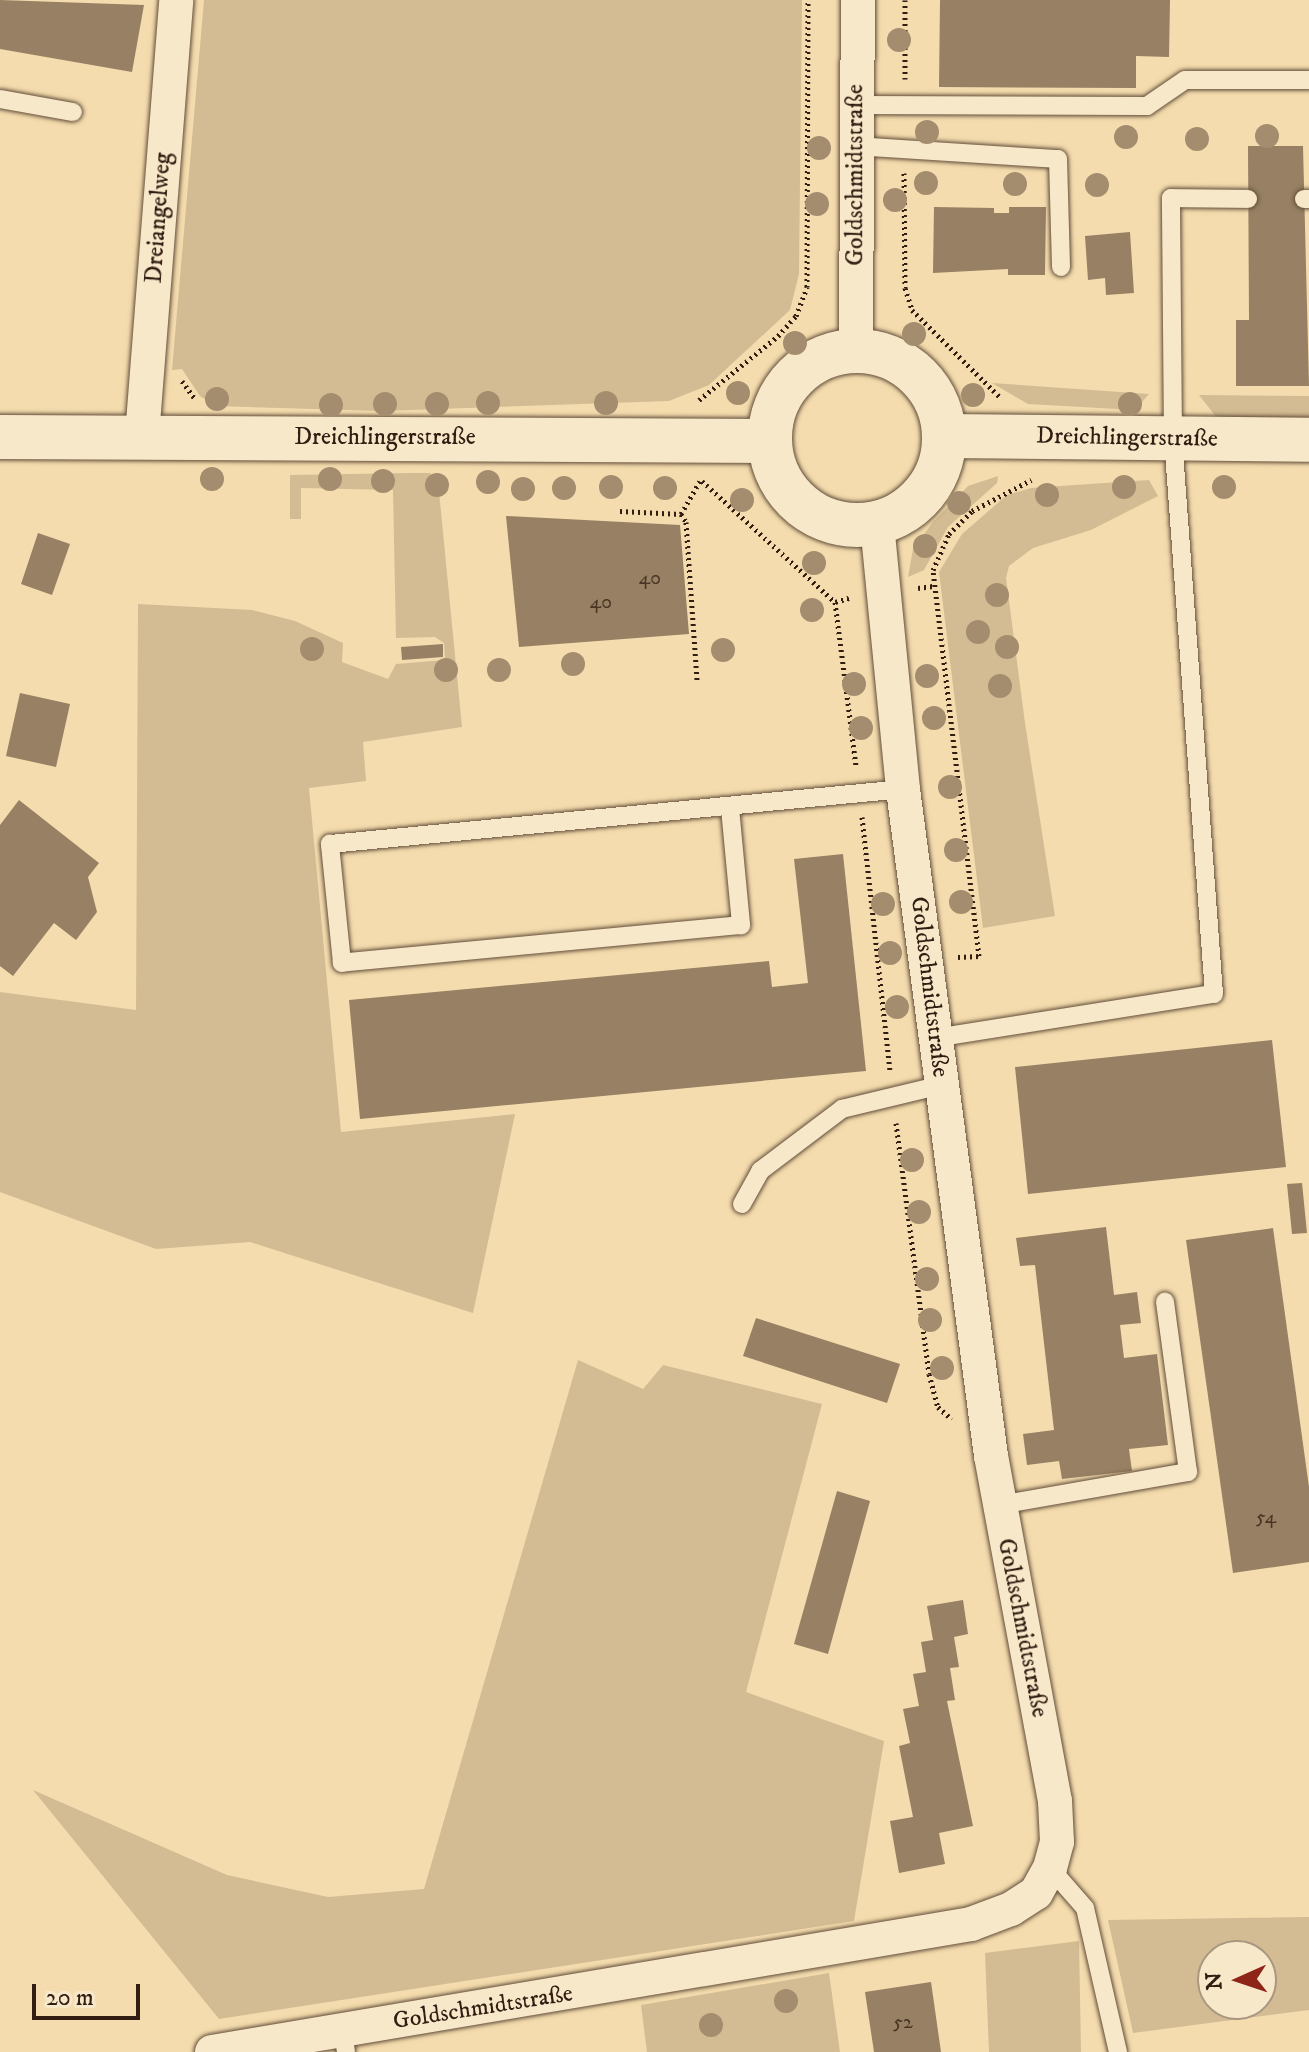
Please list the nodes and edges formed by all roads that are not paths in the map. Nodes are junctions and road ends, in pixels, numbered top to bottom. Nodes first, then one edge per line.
1 (176, 0) edge
2 (858, 0) edge
3 (1309, 80) edge
4 (0, 99) edge
5 (857, 105) junction
6 (73, 112) dead end
7 (856, 146) junction
8 (1248, 199) dead end
9 (1061, 267) dead end
10 (856, 350) junction
11 (142, 436) junction
12 (945, 436) junction
13 (0, 437) edge
14 (1173, 438) junction
15 (1309, 440) edge
16 (770, 441) junction
17 (877, 524) junction
18 (903, 789) junction
19 (730, 808) junction
20 (935, 1038) junction
21 (942, 1085) junction
22 (742, 1204) dead end
23 (1165, 1302) dead end
24 (999, 1505) junction
25 (1050, 1868) junction
26 (344, 2042) edge
27 (212, 2052) edge
28 (1118, 2052) edge

1 - 11 street, Dreiangelweg
2 - 5 street, Goldschmidtstraße
3 - 5 lane
4 - 6 lane
5 - 7 street, Goldschmidtstraße
7 - 9 lane
7 - 10 street, Goldschmidtstraße
8 - 14 lane
10 - 12 street
10 - 16 street
11 - 13 street, Dreichlingerstraße
11 - 16 street, Dreichlingerstraße
12 - 14 street, Dreichlingerstraße
12 - 17 street
14 - 15 street, Dreichlingerstraße
14 - 20 lane
16 - 17 street
17 - 18 street, Goldschmidtstraße
18 - 19 lane
18 - 20 street, Goldschmidtstraße
19 - 19 lane
20 - 21 street, Goldschmidtstraße
21 - 22 lane
21 - 24 street, Goldschmidtstraße
23 - 24 lane
24 - 25 street, Goldschmidtstraße
25 - 26 street, Goldschmidtstraße
25 - 28 lane
26 - 27 street, Goldschmidtstraße

